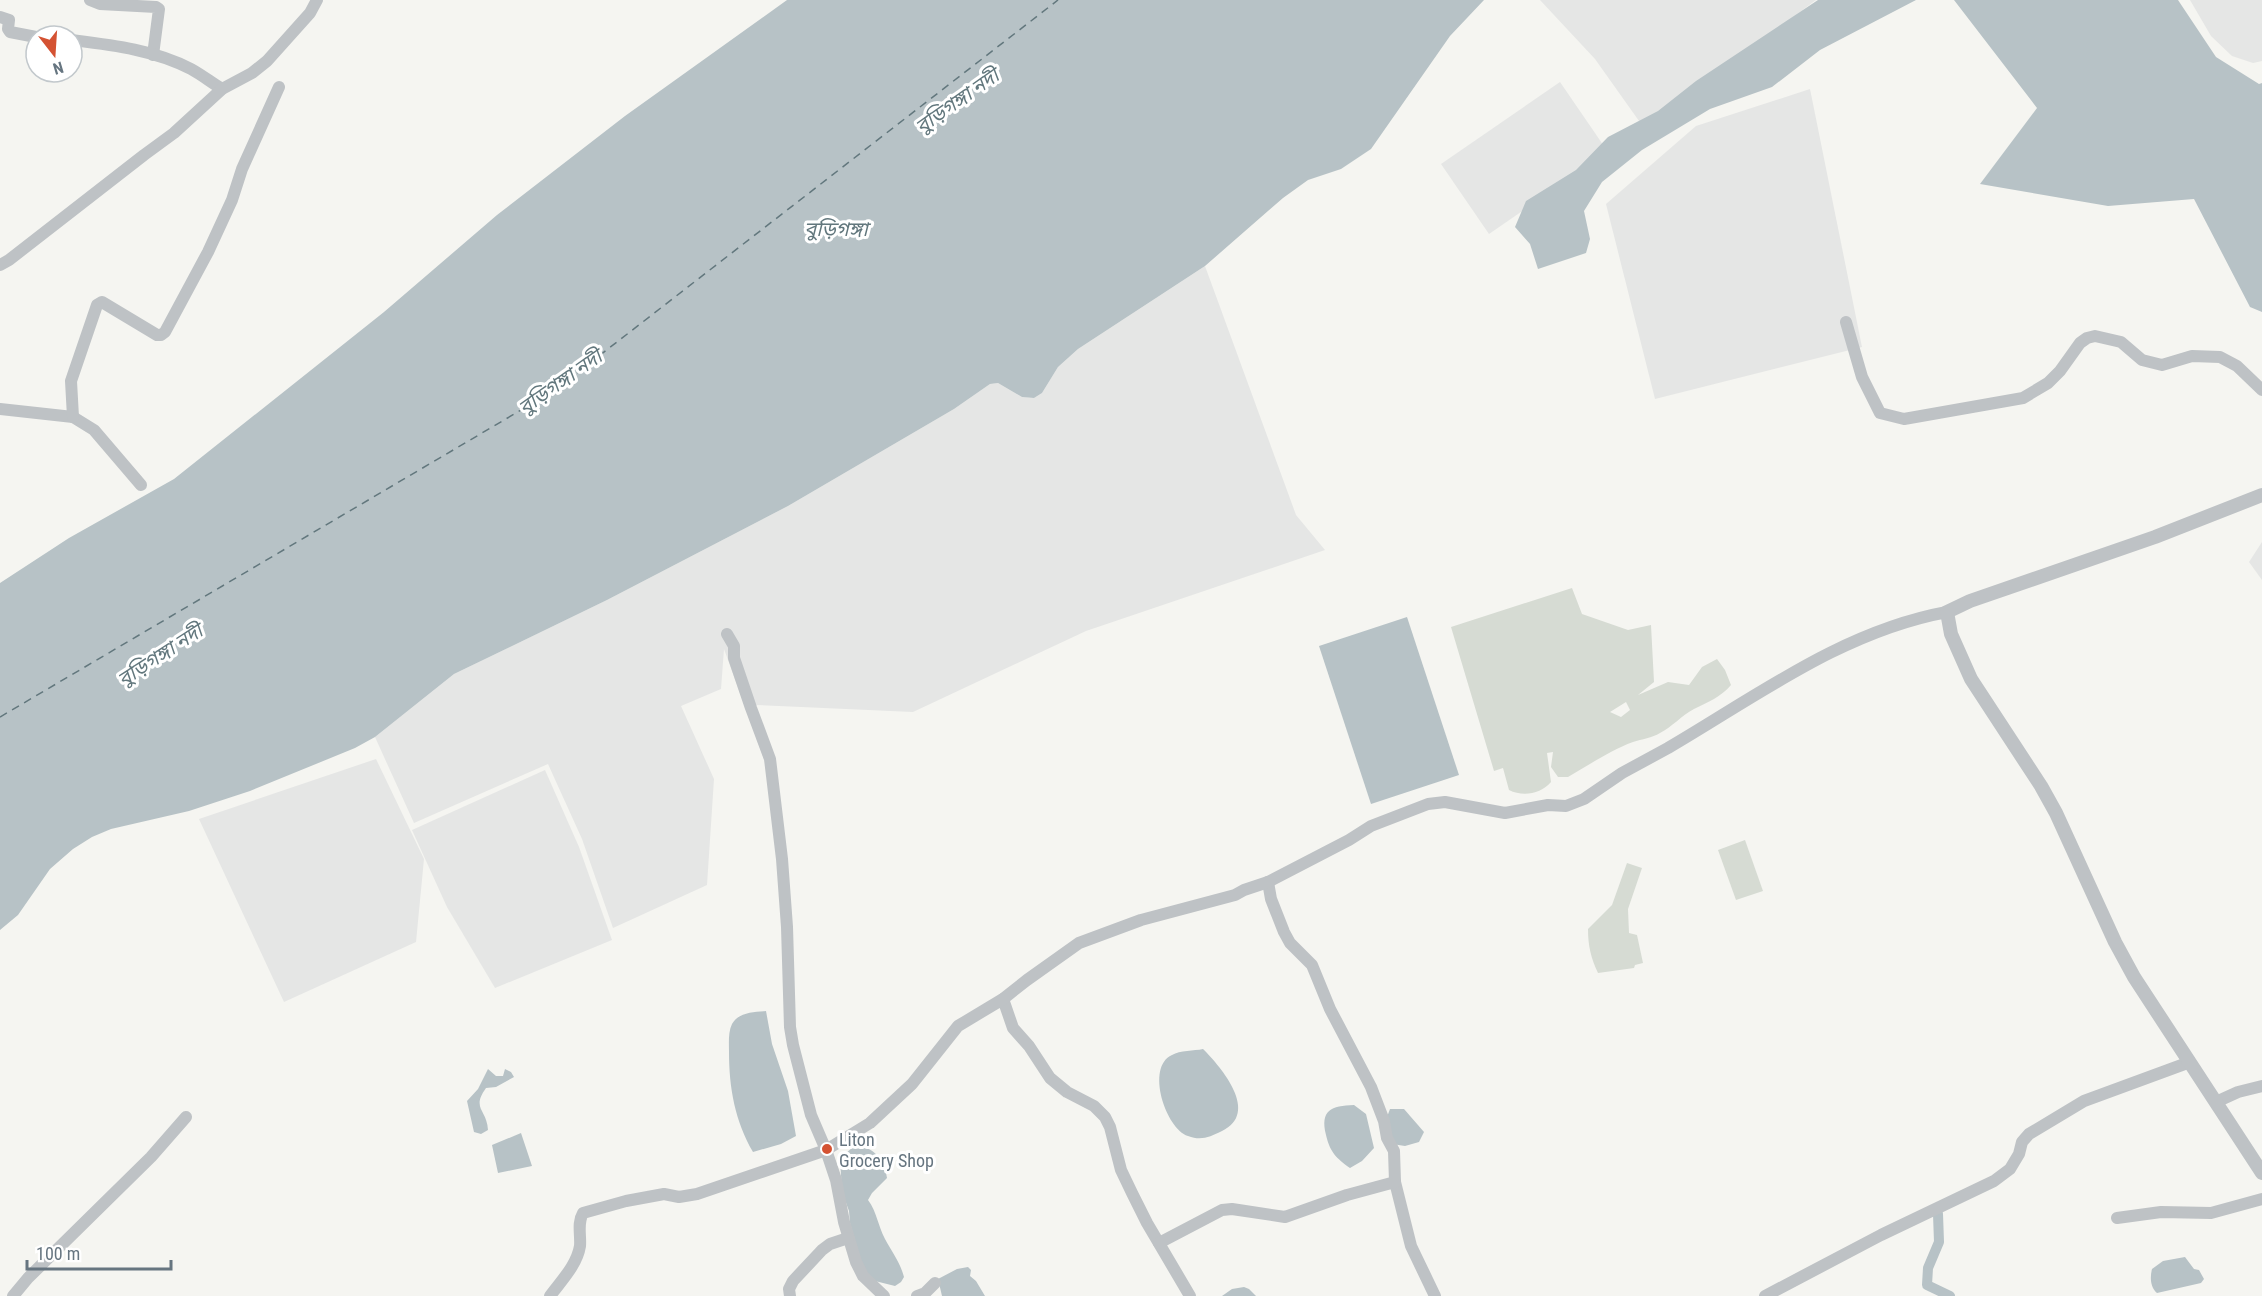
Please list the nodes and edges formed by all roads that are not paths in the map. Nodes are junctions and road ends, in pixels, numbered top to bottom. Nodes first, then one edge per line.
1 (90, 0) edge
2 (317, 0) edge
3 (0, 17) edge
4 (24, 35) edge
5 (84, 42) edge
6 (153, 55) junction
7 (279, 87) dead end
8 (222, 89) junction
9 (0, 265) edge
10 (1846, 322) dead end
11 (2262, 390) edge
12 (0, 410) edge
13 (73, 417) junction
14 (141, 485) dead end
15 (2262, 495) edge
16 (1947, 612) junction
17 (727, 634) dead end
18 (1268, 882) junction
19 (1004, 999) junction
20 (2190, 1062) junction
21 (2262, 1086) edge
22 (2216, 1102) junction
23 (186, 1117) dead end
24 (826, 1150) junction
25 (2262, 1173) edge
26 (1395, 1182) junction
27 (2262, 1199) edge
28 (2117, 1218) dead end
29 (848, 1238) junction
30 (1159, 1244) junction
31 (935, 1284) dead end
32 (13, 1296) edge
33 (550, 1296) edge
34 (790, 1296) edge
35 (884, 1296) edge
36 (917, 1296) edge
37 (1190, 1296) edge
38 (1435, 1296) edge
39 (1765, 1296) edge

1 - 6 street
2 - 8 street
3 - 4 street
5 - 6 street
6 - 8 street
7 - 13 street
8 - 9 street
10 - 11 street
12 - 13 street
13 - 14 street
15 - 16 street
16 - 18 street
16 - 20 street
17 - 24 street
18 - 19 street
18 - 26 street
19 - 24 street
19 - 30 street
20 - 22 street
20 - 39 street
21 - 22 street
22 - 25 street
23 - 32 street
24 - 29 street
24 - 33 street
26 - 30 street
26 - 38 street
27 - 28 street
29 - 34 street
29 - 35 street
30 - 37 street
31 - 36 street

